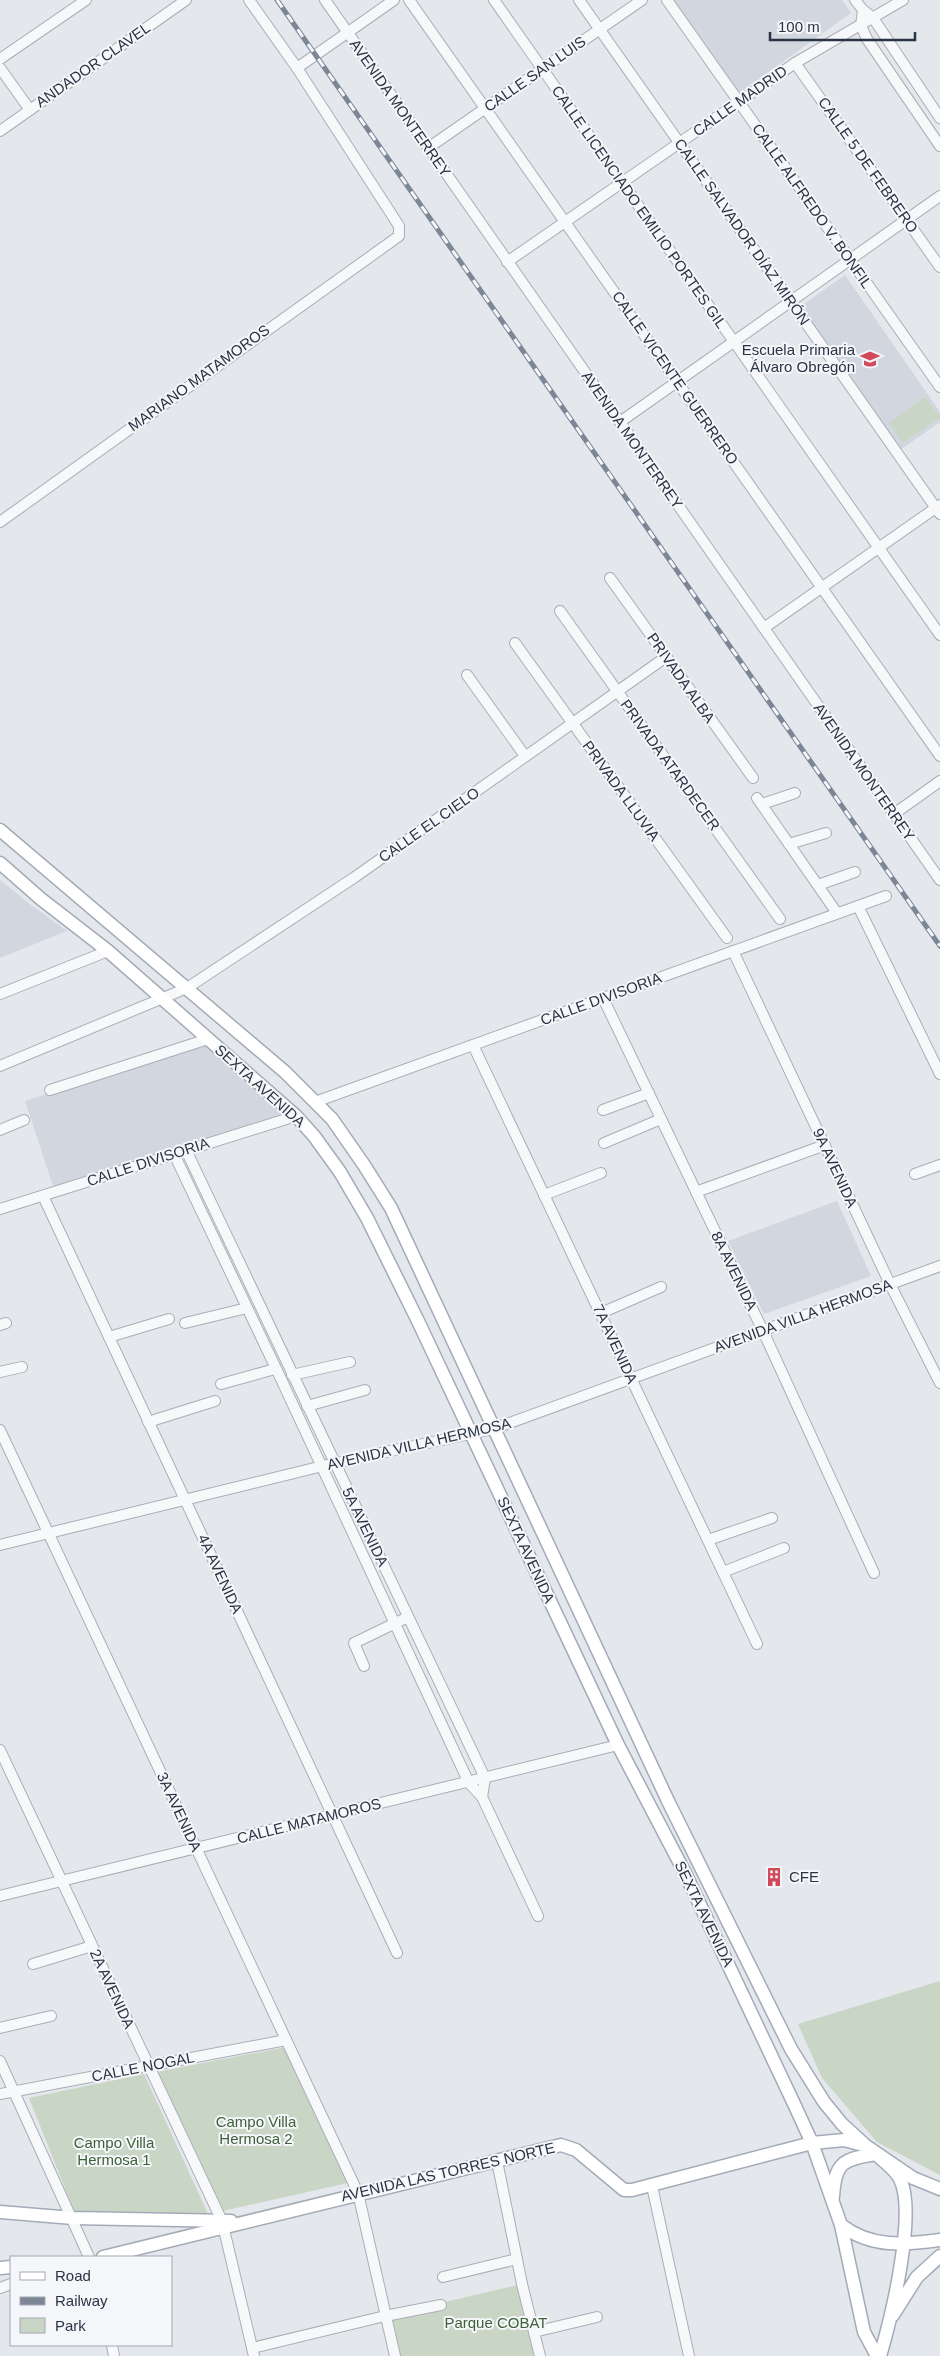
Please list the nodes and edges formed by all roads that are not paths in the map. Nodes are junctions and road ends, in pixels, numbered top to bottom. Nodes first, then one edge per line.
1 (86, 0) edge
2 (186, 0) edge
3 (249, 0) edge
4 (325, 0) edge
5 (394, 0) edge
6 (409, 0) edge
7 (494, 0) edge
8 (579, 0) edge
9 (642, 0) edge
10 (667, 0) edge
11 (855, 0) edge
12 (903, 0) edge
13 (863, 10) junction
14 (873, 18) junction
15 (861, 26) junction
16 (600, 29) junction
17 (347, 33) junction
18 (0, 60) edge
19 (796, 63) junction
20 (0, 68) edge
21 (297, 68) junction
22 (542, 69) junction
23 (739, 102) junction
24 (485, 108) junction
25 (30, 110) junction
26 (940, 118) edge
27 (0, 131) edge
28 (680, 143) junction
29 (940, 146) edge
30 (428, 148) junction
31 (622, 182) junction
32 (940, 196) edge
33 (907, 220) junction
34 (565, 222) junction
35 (851, 260) junction
36 (508, 262) junction
37 (940, 267) edge
38 (791, 302) junction
39 (734, 342) junction
40 (677, 382) junction
41 (940, 387) edge
42 (620, 422) junction
43 (939, 509) edge
44 (0, 522) edge
45 (879, 548) junction
46 (610, 578) dead end
47 (822, 588) junction
48 (560, 611) dead end
49 (764, 628) junction
50 (940, 635) edge
51 (515, 643) dead end
52 (666, 656) junction
53 (467, 675) dead end
54 (617, 691) junction
55 (572, 723) junction
56 (525, 756) junction
57 (940, 756) edge
58 (753, 778) dead end
59 (940, 781) edge
60 (795, 792) dead end
61 (894, 814) junction
62 (0, 830) edge
63 (826, 833) dead end
64 (790, 844) junction
65 (0, 863) edge
66 (855, 872) dead end
67 (940, 880) edge
68 (818, 885) junction
69 (886, 896) dead end
70 (858, 906) junction
71 (837, 914) junction
72 (780, 919) dead end
73 (727, 938) dead end
74 (108, 951) junction
75 (733, 952) junction
76 (188, 988) junction
77 (0, 994) edge
78 (603, 998) junction
79 (162, 1000) junction
80 (208, 1039) junction
81 (473, 1045) junction
82 (0, 1066) edge
83 (940, 1074) edge
84 (50, 1090) dead end
85 (649, 1093) junction
86 (315, 1102) junction
87 (604, 1110) dead end
88 (296, 1116) junction
89 (661, 1118) junction
90 (24, 1120) dead end
91 (0, 1130) edge
92 (604, 1143) dead end
93 (825, 1145) junction
94 (186, 1150) junction
95 (174, 1154) junction
96 (940, 1165) edge
97 (601, 1173) dead end
98 (915, 1174) dead end
99 (696, 1192) junction
100 (544, 1195) junction
101 (42, 1196) junction
102 (0, 1209) edge
103 (238, 1260) junction
104 (226, 1264) junction
105 (940, 1266) edge
106 (890, 1284) junction
107 (661, 1287) dead end
108 (249, 1313) junction
109 (263, 1313) junction
110 (601, 1313) junction
111 (169, 1319) dead end
112 (185, 1323) dead end
113 (763, 1330) junction
114 (109, 1337) junction
115 (350, 1362) dead end
116 (22, 1367) dead end
117 (275, 1368) junction
118 (0, 1372) edge
119 (292, 1375) junction
120 (632, 1379) junction
121 (221, 1384) dead end
122 (940, 1384) edge
123 (365, 1390) dead end
124 (215, 1401) dead end
125 (307, 1406) junction
126 (148, 1422) junction
127 (493, 1429) junction
128 (0, 1430) edge
129 (470, 1433) junction
130 (335, 1463) junction
131 (322, 1466) junction
132 (185, 1500) junction
133 (772, 1518) dead end
134 (48, 1533) junction
135 (708, 1540) junction
136 (0, 1545) edge
137 (784, 1548) dead end
138 (723, 1572) junction
139 (874, 1573) dead end
140 (408, 1617) junction
141 (394, 1623) junction
142 (757, 1644) dead end
143 (364, 1666) dead end
144 (618, 1746) junction
145 (0, 1750) edge
146 (485, 1778) junction
147 (469, 1783) junction
148 (482, 1797) junction
149 (333, 1815) junction
150 (197, 1848) junction
151 (62, 1881) junction
152 (0, 1896) edge
153 (538, 1916) dead end
154 (92, 1946) junction
155 (397, 1953) dead end
156 (33, 1964) dead end
157 (51, 2016) dead end
158 (0, 2028) edge
159 (286, 2040) junction
160 (0, 2061) edge
161 (149, 2066) junction
162 (14, 2092) junction
163 (0, 2094) edge
164 (812, 2143) junction
165 (866, 2146) junction
166 (876, 2154) junction
167 (497, 2161) junction
168 (652, 2186) junction
169 (940, 2189) edge
170 (358, 2193) junction
171 (832, 2204) junction
172 (0, 2212) edge
173 (73, 2218) junction
174 (223, 2225) junction
175 (841, 2225) junction
176 (940, 2240) edge
177 (902, 2244) junction
178 (89, 2256) edge
179 (107, 2256) edge
180 (940, 2256) edge
181 (517, 2259) junction
182 (443, 2277) dead end
183 (441, 2305) dead end
184 (385, 2316) junction
185 (597, 2317) dead end
186 (890, 2320) junction
187 (534, 2332) junction
188 (253, 2352) edge
189 (395, 2356) edge
190 (540, 2356) edge
191 (689, 2356) edge
192 (879, 2356) edge

1 - 18 street
2 - 25 street, ANDADOR CLAVEL
3 - 21 street
4 - 17 street, AVENIDA MONTERREY
5 - 17 street
6 - 24 street, CALLE VICENTE GUERRERO
7 - 22 street, CALLE LICENCIADO EMILIO PORTES GIL
8 - 16 street, CALLE SALVADOR DÍAZ MIRÓN
9 - 16 street, CALLE SAN LUIS
10 - 23 street, CALLE ALFREDO V. BONFIL
11 - 13 street
12 - 14 street, CALLE MADRID
13 - 14 street
13 - 15 street
14 - 15 street, CALLE MADRID
14 - 26 street
15 - 19 street, CALLE MADRID
15 - 29 street
16 - 22 street, CALLE SAN LUIS
16 - 28 street, CALLE SALVADOR DÍAZ MIRÓN
17 - 21 street
17 - 30 street, AVENIDA MONTERREY
19 - 23 street, CALLE MADRID
19 - 33 street, CALLE 5 DE FEBRERO
20 - 25 street
21 - 44 street, MARIANO MATAMOROS
22 - 24 street, CALLE SAN LUIS
22 - 31 street, CALLE LICENCIADO EMILIO PORTES GIL
23 - 28 street, CALLE MADRID
23 - 35 street, CALLE ALFREDO V. BONFIL
24 - 30 street, CALLE SAN LUIS
24 - 34 street, CALLE VICENTE GUERRERO
25 - 27 street, ANDADOR CLAVEL
28 - 31 street, CALLE MADRID
28 - 38 street, CALLE SALVADOR DÍAZ MIRÓN
30 - 36 street, AVENIDA MONTERREY
31 - 34 street, CALLE MADRID
31 - 39 street, CALLE LICENCIADO EMILIO PORTES GIL
32 - 33 street
33 - 35 street
33 - 37 street, CALLE 5 DE FEBRERO
34 - 36 street, CALLE MADRID
34 - 40 street, CALLE VICENTE GUERRERO
35 - 38 street
35 - 41 street, CALLE ALFREDO V. BONFIL
36 - 42 street, AVENIDA MONTERREY
38 - 39 street
38 - 43 street, CALLE SALVADOR DÍAZ MIRÓN
39 - 40 street
39 - 45 street, CALLE LICENCIADO EMILIO PORTES GIL
40 - 42 street
40 - 47 street, CALLE VICENTE GUERRERO
42 - 49 street, AVENIDA MONTERREY
43 - 45 street
45 - 47 street
45 - 50 street, CALLE LICENCIADO EMILIO PORTES GIL
46 - 52 street, PRIVADA ALBA
47 - 49 street
47 - 57 street, CALLE VICENTE GUERRERO
48 - 54 street, PRIVADA ATARDECER
49 - 61 street, AVENIDA MONTERREY
51 - 55 street, PRIVADA LLUVIA
52 - 54 street, CALLE EL CIELO
52 - 58 street, PRIVADA ALBA
53 - 56 street
54 - 55 street, CALLE EL CIELO
54 - 72 street, PRIVADA ATARDECER
55 - 56 street, CALLE EL CIELO
55 - 73 street, PRIVADA LLUVIA
56 - 76 street, CALLE EL CIELO
59 - 61 street
60 - 64 street
61 - 67 street, AVENIDA MONTERREY
62 - 76 main road, SEXTA AVENIDA
63 - 64 street
64 - 68 street
65 - 74 main road, SEXTA AVENIDA
66 - 68 street
68 - 71 street
69 - 70 street, CALLE DIVISORIA
70 - 71 street, CALLE DIVISORIA
70 - 83 street
71 - 75 street, CALLE DIVISORIA
74 - 77 street
74 - 79 main road, SEXTA AVENIDA
75 - 78 street, CALLE DIVISORIA
75 - 93 street, 9A AVENIDA
76 - 79 street, CALLE EL CIELO
76 - 86 main road, SEXTA AVENIDA
78 - 81 street, CALLE DIVISORIA
78 - 85 street, 8A AVENIDA
79 - 80 main road, SEXTA AVENIDA
79 - 82 street, CALLE EL CIELO
80 - 84 street
80 - 88 main road, SEXTA AVENIDA
81 - 86 street, CALLE DIVISORIA
81 - 100 street, 7A AVENIDA
85 - 87 street
85 - 89 street, 8A AVENIDA
86 - 127 main road, SEXTA AVENIDA
88 - 94 street, CALLE DIVISORIA
88 - 129 main road, SEXTA AVENIDA
89 - 92 street
89 - 99 street, 8A AVENIDA
90 - 91 street
93 - 99 street
93 - 106 street, 9A AVENIDA
94 - 95 street, CALLE DIVISORIA
94 - 103 street, 5A AVENIDA
95 - 101 street, CALLE DIVISORIA
95 - 104 street, 5A AVENIDA
96 - 98 street
97 - 100 street
99 - 113 street, 8A AVENIDA
100 - 110 street, 7A AVENIDA
101 - 102 street, CALLE DIVISORIA
101 - 114 street, 4A AVENIDA
103 - 104 street
103 - 109 street, 5A AVENIDA
104 - 108 street, 5A AVENIDA
105 - 106 street, AVENIDA VILLA HERMOSA
106 - 113 street, AVENIDA VILLA HERMOSA
106 - 122 street, 9A AVENIDA
107 - 110 street
108 - 109 street
108 - 112 street
108 - 117 street, 5A AVENIDA
109 - 119 street, 5A AVENIDA
110 - 120 street, 7A AVENIDA
111 - 114 street
113 - 120 street, AVENIDA VILLA HERMOSA
113 - 139 street, 8A AVENIDA
114 - 126 street, 4A AVENIDA
115 - 119 street
116 - 118 street
117 - 121 street
117 - 131 street, 5A AVENIDA
119 - 125 street, 5A AVENIDA
120 - 127 street, AVENIDA VILLA HERMOSA
120 - 135 street, 7A AVENIDA
123 - 125 street
124 - 126 street
125 - 130 street, 5A AVENIDA
126 - 132 street, 4A AVENIDA
127 - 129 street, AVENIDA VILLA HERMOSA
127 - 165 main road, SEXTA AVENIDA
128 - 134 street, 3A AVENIDA
129 - 130 street, AVENIDA VILLA HERMOSA
129 - 144 main road, SEXTA AVENIDA
130 - 131 street, AVENIDA VILLA HERMOSA
130 - 140 street, 5A AVENIDA
131 - 132 street, AVENIDA VILLA HERMOSA
131 - 141 street, 5A AVENIDA
132 - 134 street, AVENIDA VILLA HERMOSA
132 - 149 street, 4A AVENIDA
133 - 135 street
134 - 136 street, AVENIDA VILLA HERMOSA
134 - 150 street, 3A AVENIDA
135 - 138 street, 7A AVENIDA
137 - 138 street
138 - 142 street, 7A AVENIDA
140 - 141 street
140 - 146 street, 5A AVENIDA
141 - 143 street
141 - 147 street, 5A AVENIDA
144 - 146 street, CALLE MATAMOROS
144 - 164 main road, SEXTA AVENIDA
145 - 151 street, 2A AVENIDA
146 - 147 street, CALLE MATAMOROS
146 - 148 street
147 - 148 street, 5A AVENIDA
147 - 149 street, CALLE MATAMOROS
148 - 153 street, 5A AVENIDA
149 - 150 street, CALLE MATAMOROS
149 - 155 street, 4A AVENIDA
150 - 151 street, CALLE MATAMOROS
150 - 159 street, 3A AVENIDA
151 - 152 street, CALLE MATAMOROS
151 - 154 street, 2A AVENIDA
154 - 156 street
154 - 161 street, 2A AVENIDA
157 - 158 street
159 - 161 street, CALLE NOGAL
159 - 170 street, 3A AVENIDA
160 - 162 street
161 - 162 street, CALLE NOGAL
161 - 174 street, 2A AVENIDA
162 - 163 street, CALLE NOGAL
162 - 173 street
164 - 165 main road, AVENIDA LAS TORRES NORTE
164 - 168 main road, AVENIDA LAS TORRES NORTE
164 - 171 main road, SEXTA AVENIDA
165 - 166 main road, SEXTA AVENIDA
166 - 169 main road, SEXTA AVENIDA
166 - 171 main road
166 - 177 main road
167 - 168 main road, AVENIDA LAS TORRES NORTE
167 - 170 main road, AVENIDA LAS TORRES NORTE
167 - 181 street
168 - 191 street
170 - 174 main road, AVENIDA LAS TORRES NORTE
170 - 184 street, 3A AVENIDA
171 - 175 main road, SEXTA AVENIDA
172 - 173 main road, AVENIDA LAS TORRES NORTE
173 - 174 main road, AVENIDA LAS TORRES NORTE
173 - 178 street
174 - 179 main road
174 - 188 street, 2A AVENIDA
175 - 177 main road
175 - 192 main road, SEXTA AVENIDA
176 - 177 main road
177 - 186 main road
180 - 186 main road
181 - 182 street
181 - 187 street
183 - 184 street
184 - 188 street
184 - 189 street, 3A AVENIDA
185 - 187 street
186 - 192 main road
187 - 190 street

